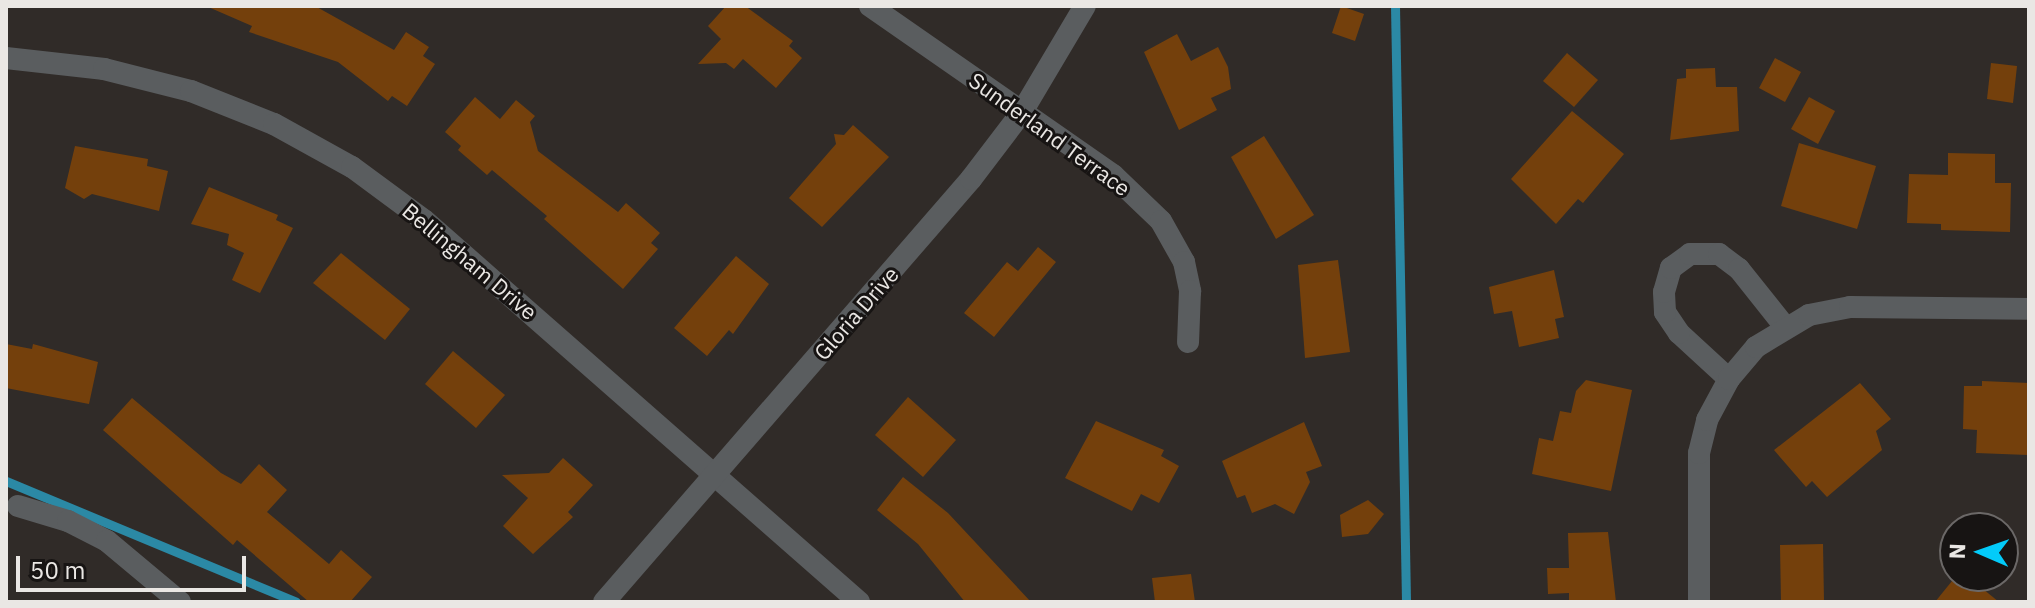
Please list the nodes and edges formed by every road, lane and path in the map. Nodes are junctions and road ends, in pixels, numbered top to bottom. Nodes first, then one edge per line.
1 (870, 6) edge
2 (1085, 6) edge
3 (6, 58) edge
4 (1022, 112) junction
5 (2029, 309) edge
6 (1786, 328) junction
7 (1188, 342) dead end
8 (1729, 379) junction
9 (717, 475) junction
10 (18, 506) dead end
11 (180, 602) edge
12 (604, 602) edge
13 (859, 602) edge
14 (1699, 602) edge

1 - 4 street, Sunderland Terrace
2 - 4 street, Gloria Drive
3 - 9 street, Bellingham Drive
4 - 7 street, Sunderland Terrace
4 - 9 street, Gloria Drive
5 - 6 street
6 - 8 street
6 - 8 street
8 - 14 street
9 - 12 street, Gloria Drive
9 - 13 street, Bellingham Drive
10 - 11 street

